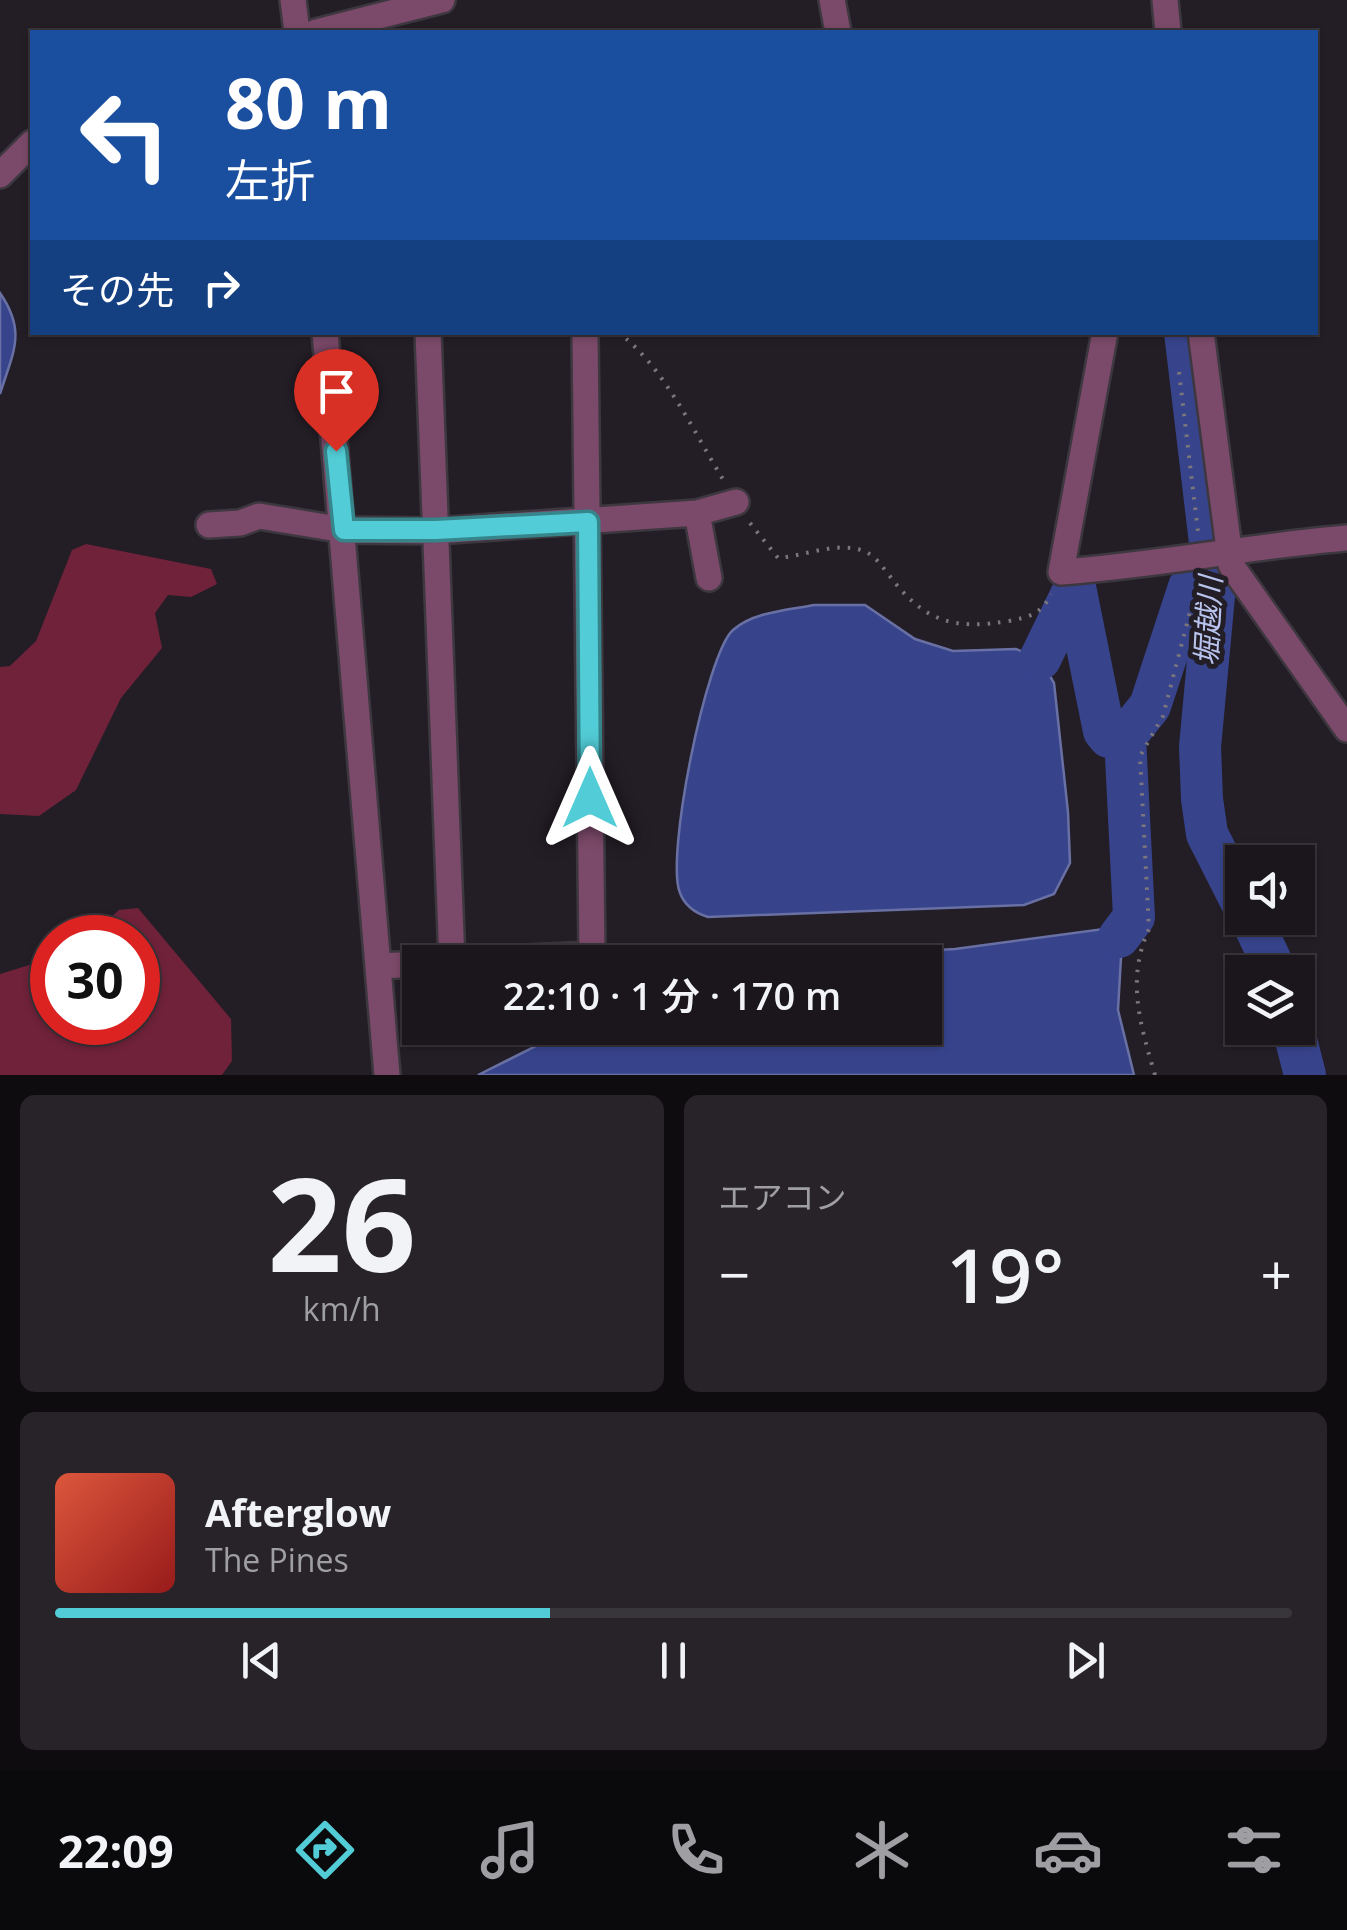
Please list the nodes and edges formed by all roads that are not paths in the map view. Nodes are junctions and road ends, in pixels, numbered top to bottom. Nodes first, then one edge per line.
1 (294, 0) edge
2 (442, 0) edge
3 (832, 0) edge
4 (1164, 0) edge
5 (297, 30) edge
6 (329, 30) edge
7 (838, 30) edge
8 (1168, 30) edge
9 (30, 144) edge
10 (0, 174) edge
11 (325, 335) edge
12 (428, 335) edge
13 (585, 335) edge
14 (1105, 335) edge
15 (1200, 335) edge
16 (736, 502) road end
17 (697, 513) junction
18 (588, 522) junction
19 (209, 525) dead end
20 (344, 530) junction
21 (436, 530) junction
22 (1347, 538) edge
23 (1212, 551) junction
24 (709, 578) dead end
25 (1347, 729) edge
26 (451, 945) edge
27 (592, 945) edge
28 (402, 965) edge
29 (379, 966) junction
30 (387, 1075) edge

1 - 5 street
2 - 6 street
3 - 7 street
4 - 8 street
9 - 10 street
11 - 20 street
12 - 21 street
13 - 18 street
14 - 23 street
15 - 23 street
16 - 17 street
17 - 18 street
17 - 24 street
18 - 21 street
18 - 27 street
19 - 20 street
20 - 21 street
20 - 29 street
21 - 26 street
22 - 23 street
23 - 25 street
28 - 29 street
29 - 30 street

